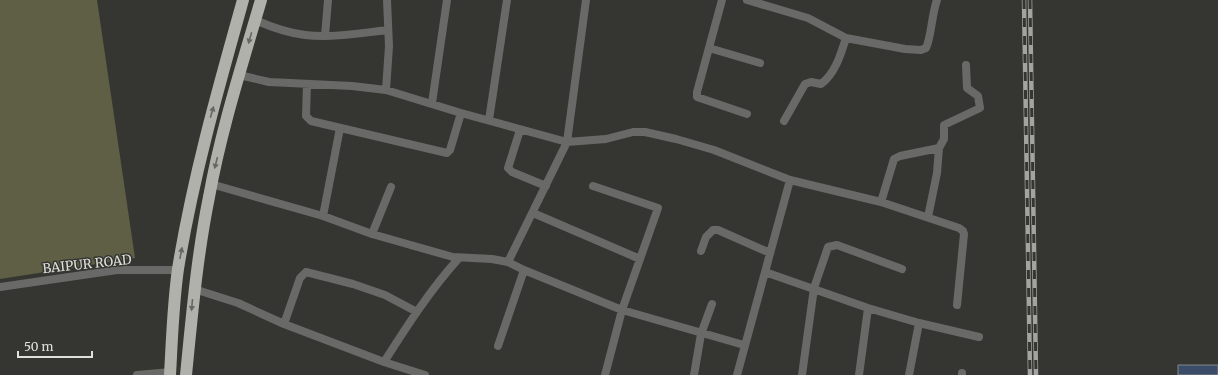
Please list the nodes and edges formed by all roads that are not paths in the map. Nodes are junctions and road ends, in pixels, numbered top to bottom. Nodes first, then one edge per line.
1 (243, 0) edge
2 (261, 0) edge
3 (328, 0) edge
4 (387, 0) edge
5 (447, 0) edge
6 (507, 0) edge
7 (586, 0) edge
8 (722, 0) edge
9 (747, 0) edge
10 (936, 0) edge
11 (255, 20) junction
12 (388, 30) junction
13 (325, 36) junction
14 (846, 38) junction
15 (709, 48) junction
16 (760, 63) dead end
17 (966, 65) dead end
18 (239, 75) junction
19 (307, 84) junction
20 (386, 90) junction
21 (432, 103) junction
22 (461, 113) junction
23 (746, 114) dead end
24 (489, 120) junction
25 (784, 121) dead end
26 (340, 128) junction
27 (520, 130) junction
28 (567, 142) junction
29 (939, 148) junction
30 (790, 180) junction
31 (211, 184) junction
32 (546, 186) junction
33 (593, 186) dead end
34 (391, 187) dead end
35 (881, 202) junction
36 (533, 213) junction
37 (323, 216) junction
38 (928, 217) junction
39 (372, 234) junction
40 (701, 251) dead end
41 (770, 253) junction
42 (459, 258) junction
43 (640, 259) junction
44 (508, 262) junction
45 (902, 269) dead end
46 (178, 270) junction
47 (524, 270) junction
48 (765, 272) junction
49 (0, 287) edge
50 (814, 288) junction
51 (194, 289) junction
52 (712, 304) dead end
53 (957, 305) dead end
54 (868, 308) junction
55 (622, 310) junction
56 (417, 312) junction
57 (919, 323) junction
58 (284, 324) junction
59 (701, 334) junction
60 (979, 337) dead end
61 (498, 346) dead end
62 (744, 346) junction
63 (384, 362) junction
64 (170, 374) edge
65 (137, 375) edge
66 (186, 375) edge
67 (425, 375) edge
68 (605, 375) edge
69 (694, 375) edge
70 (737, 375) edge
71 (802, 375) edge
72 (859, 375) edge
73 (909, 375) edge

46 -> 1 highway
2 - 11 highway
3 - 13 street
4 - 12 street
5 - 21 street
6 - 24 street
7 - 28 street
8 - 15 street
9 - 14 street
10 - 14 street
11 - 13 street
11 -> 18 highway
12 - 13 street
12 - 20 street
14 - 25 street
15 - 16 street
15 - 23 street
17 - 29 street
18 - 19 street
18 -> 31 highway
19 - 20 street
19 - 26 street
20 - 21 street
21 - 22 street
22 - 24 street
22 - 26 street
24 - 27 street
26 - 37 street
27 - 28 street
27 - 32 street
28 - 30 street
28 - 32 street
29 - 35 street
29 - 38 street
30 - 35 street
30 - 41 street
31 - 37 street
31 - 51 highway
32 - 36 street
33 - 43 street
34 - 39 street
35 - 38 street
36 - 43 street
36 - 44 street
37 - 39 street
38 - 53 street
39 - 42 street
40 - 41 street
41 - 48 street
42 - 44 street
42 - 56 street
43 - 55 street
44 - 47 street
45 - 50 street
46 - 49 street, BAIPUR ROAD
46 - 64 highway
47 - 55 street
47 - 61 street
48 - 50 street
48 - 62 street
50 - 54 street
50 - 71 street
51 - 58 street
51 -> 66 highway
52 - 59 street
54 - 57 street
54 - 72 street
55 - 59 street
55 - 68 street
56 - 58 street
56 - 63 street
57 - 60 street
57 - 73 street
58 - 63 street
59 - 62 street
59 - 69 street
62 - 70 street
63 - 67 street
64 - 65 street

